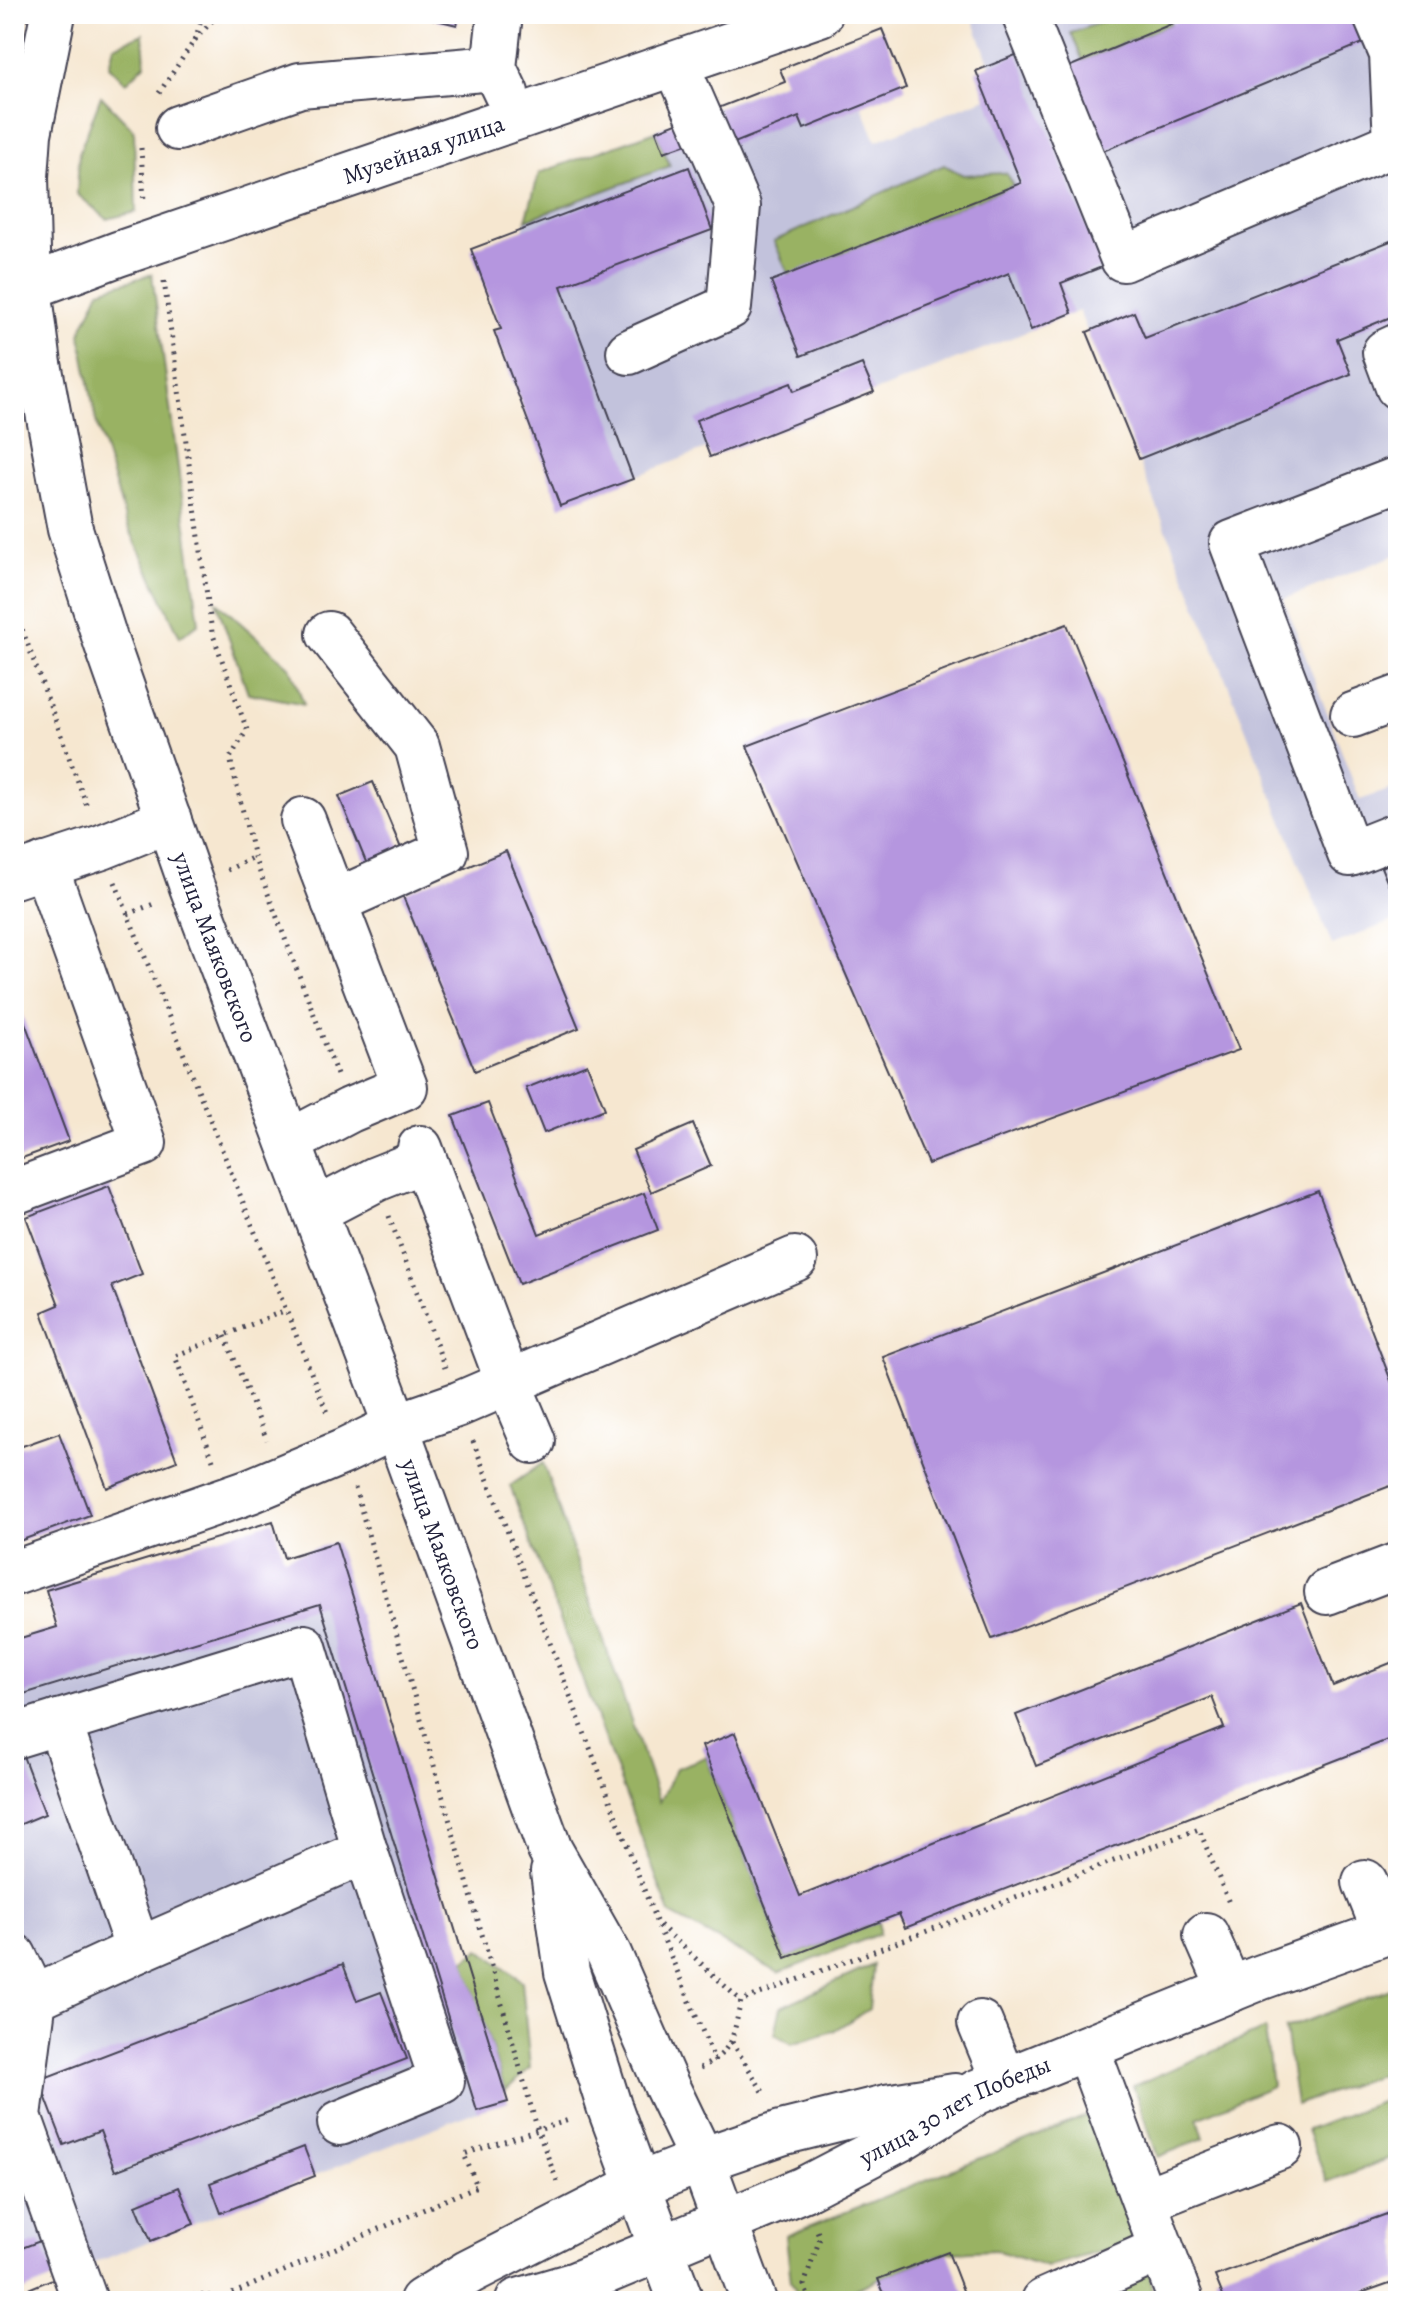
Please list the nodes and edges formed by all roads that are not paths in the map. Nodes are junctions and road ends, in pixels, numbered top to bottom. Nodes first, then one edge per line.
1 (53, 14) edge
2 (500, 14) edge
3 (820, 14) edge
4 (1024, 14) edge
5 (1375, 14) edge
6 (676, 64) junction
7 (494, 68) junction
8 (14, 75) edge
9 (517, 117) junction
10 (178, 128) dead end
11 (29, 134) junction
12 (22, 290) edge
13 (1398, 346) edge
14 (629, 352) dead end
15 (1398, 387) edge
16 (1398, 479) edge
17 (329, 634) dead end
18 (1398, 698) edge
19 (1353, 715) dead end
20 (169, 820) junction
21 (303, 820) dead end
22 (1398, 835) edge
23 (30, 870) edge
24 (334, 902) junction
25 (289, 1142) junction
26 (14, 1192) edge
27 (315, 1211) junction
28 (795, 1259) dead end
29 (508, 1382) junction
30 (396, 1426) junction
31 (533, 1441) dead end
32 (1398, 1565) edge
33 (14, 1573) edge
34 (1327, 1592) dead end
35 (59, 1722) junction
36 (14, 1736) edge
37 (550, 1850) junction
38 (365, 1851) junction
39 (1365, 1882) dead end
40 (1392, 1930) edge
41 (1206, 1935) dead end
42 (138, 1950) junction
43 (14, 1956) edge
44 (1230, 1990) junction
45 (34, 1998) junction
46 (980, 2023) dead end
47 (1087, 2048) junction
48 (991, 2086) junction
49 (340, 2123) dead end
50 (1280, 2147) dead end
51 (702, 2160) junction
52 (639, 2185) junction
53 (1145, 2200) junction
54 (723, 2223) junction
55 (661, 2249) junction
56 (1161, 2249) junction
57 (85, 2301) edge
58 (422, 2301) edge
59 (518, 2301) edge
60 (681, 2301) edge
61 (754, 2301) edge
62 (1044, 2301) edge
63 (1181, 2301) edge

1 - 11 main road, улица Маяковского
2 - 7 main road
3 - 6 main road, Музейная улица
4 - 5 main road
6 - 9 main road, Музейная улица
6 - 14 main road
7 - 9 main road
7 - 10 main road
8 - 11 main road
9 - 12 main road, Музейная улица
11 - 12 main road, улица Маяковского
12 - 20 main road, улица Маяковского
13 - 15 main road
16 - 22 main road
17 - 24 main road
18 - 19 main road
20 - 23 main road
20 - 25 main road, улица Маяковского
21 - 24 main road
23 - 26 main road
24 - 25 main road
25 - 27 main road, улица Маяковского
27 - 29 main road
27 - 30 main road, улица Маяковского
28 - 29 main road
29 - 30 main road
29 - 31 main road
30 - 33 main road
30 - 37 main road, улица Маяковского
32 - 34 main road
35 - 36 main road
35 - 38 main road
35 - 42 main road
37 - 51 main road, улица Маяковского
37 - 52 main road, улица Маяковского
38 - 42 main road
38 - 49 main road
39 - 40 main road
40 - 44 main road, улица 30 лет Победы
41 - 44 main road
42 - 45 main road
43 - 45 main road
44 - 47 main road, улица 30 лет Победы
45 - 57 main road
46 - 48 main road
47 - 48 main road, улица 30 лет Победы
47 - 53 main road
48 - 51 main road
48 - 54 main road, улица 30 лет Победы
50 - 53 main road
51 - 52 main road
51 - 54 main road, улица Маяковского
52 - 55 main road, улица Маяковского
52 - 58 main road
53 - 56 main road
54 - 55 main road, улица 30 лет Победы
54 - 61 main road, улица Маяковского
55 - 59 main road, улица 30 лет Победы
55 - 60 main road, улица Маяковского
56 - 62 main road
56 - 63 main road

